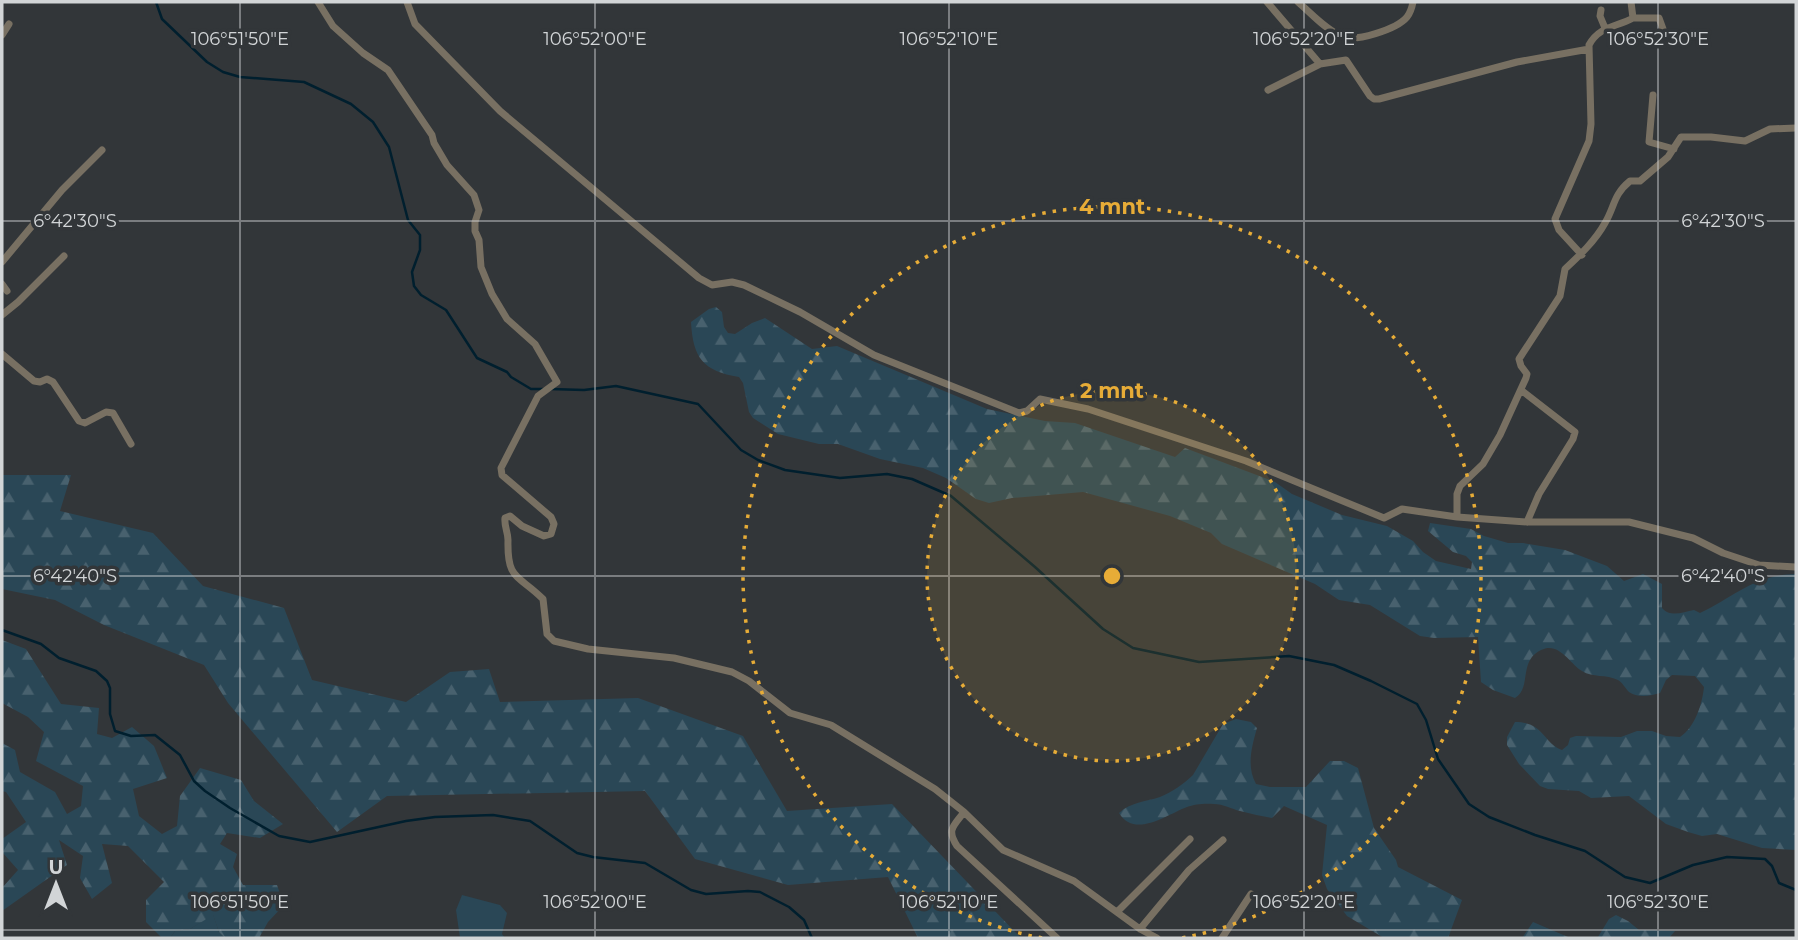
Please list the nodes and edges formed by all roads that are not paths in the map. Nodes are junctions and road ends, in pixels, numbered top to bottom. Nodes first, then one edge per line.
1 (318, 2) edge
2 (407, 2) edge
3 (1267, 2) edge
4 (1298, 2) edge
5 (1413, 2) edge
6 (1631, 2) edge
7 (1601, 10) dead end
8 (1633, 18) junction
9 (9, 24) dead end
10 (1605, 28) junction
11 (1663, 29) dead end
12 (2, 35) edge
13 (1589, 50) junction
14 (1320, 64) junction
15 (1268, 90) dead end
16 (1653, 95) dead end
17 (1796, 128) edge
18 (1674, 149) junction
19 (102, 150) dead end
20 (1582, 255) junction
21 (64, 256) dead end
22 (2, 262) edge
23 (2, 315) edge
24 (2, 354) edge
25 (1521, 390) junction
26 (131, 444) dead end
27 (1457, 517) junction
28 (1527, 522) junction
29 (1796, 567) edge
30 (964, 812) junction
31 (1190, 839) dead end
32 (1223, 840) dead end
33 (1251, 894) dead end
34 (1117, 912) junction
35 (1140, 929) junction
36 (1058, 938) edge
37 (1157, 938) edge
38 (1222, 938) edge

1 - 30 street
2 - 27 street
3 - 14 street
4 - 5 street
6 - 8 street
7 - 10 street
8 - 10 street
8 - 11 street
9 - 12 street
10 - 13 street
13 - 14 street
13 - 20 street
14 - 15 street
16 - 18 street
17 - 18 street
18 - 20 street
19 - 22 street
20 - 25 street
21 - 23 street
24 - 26 street
25 - 27 street
25 - 28 street
27 - 28 street
28 - 29 street
30 - 34 street
30 - 36 street
31 - 34 street
32 - 35 street
33 - 38 street
34 - 35 street
35 - 37 street

